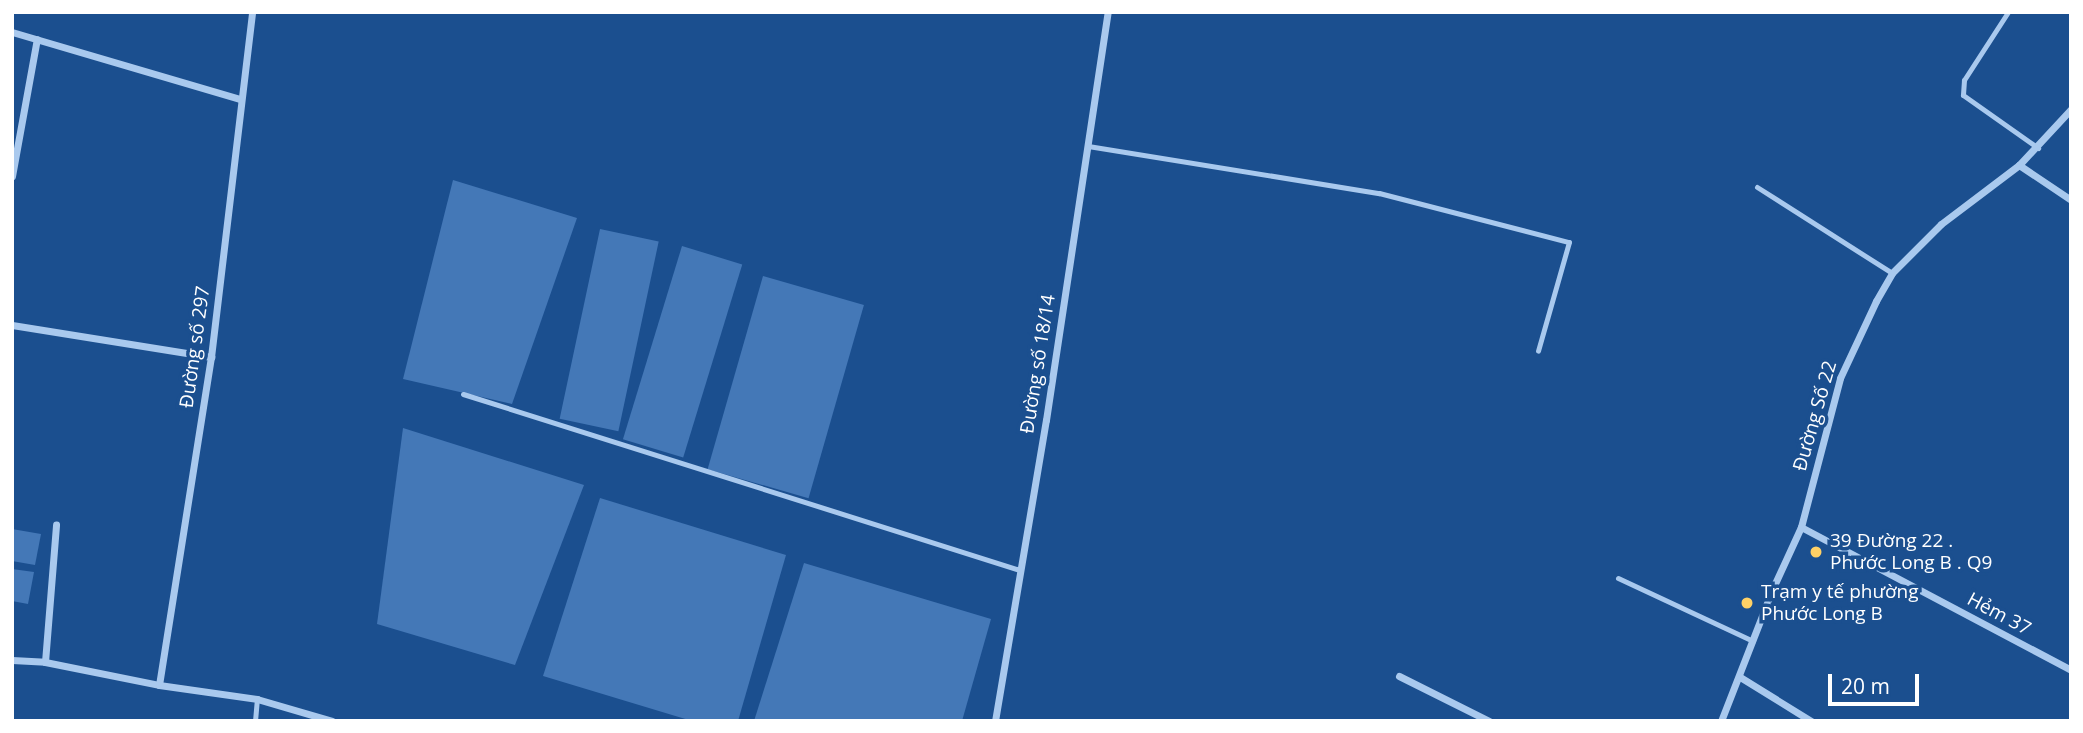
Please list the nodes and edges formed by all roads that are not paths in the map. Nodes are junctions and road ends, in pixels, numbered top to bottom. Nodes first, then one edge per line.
1 (252, 12) edge
2 (1108, 12) edge
3 (2008, 12) edge
4 (12, 32) edge
5 (37, 39) junction
6 (240, 99) junction
7 (2071, 109) edge
8 (1088, 146) junction
9 (2038, 148) junction
10 (2019, 166) junction
11 (12, 176) edge
12 (1757, 187) dead end
13 (2071, 200) edge
14 (1892, 273) junction
15 (12, 325) edge
16 (1538, 351) dead end
17 (211, 357) junction
18 (463, 394) dead end
19 (56, 524) dead end
20 (1801, 527) junction
21 (1020, 570) junction
22 (1618, 578) dead end
23 (1753, 641) junction
24 (12, 660) edge
25 (45, 662) junction
26 (2071, 670) edge
27 (1399, 676) dead end
28 (1740, 677) junction
29 (159, 685) junction
30 (257, 699) junction
31 (1473, 712) junction
32 (255, 721) edge
33 (332, 721) edge
34 (995, 721) edge
35 (1469, 721) edge
36 (1489, 721) edge
37 (1721, 721) edge
38 (1811, 721) edge

1 - 6 street, Đường số 297
2 - 8 street, Đường số 18/14
3 - 9 lane
4 - 5 street
5 - 6 street
5 - 11 street
6 - 17 street, Đường số 297
7 - 9 street, Đường Số 22
8 - 16 lane
8 - 21 street, Đường số 18/14
9 - 10 street, Đường Số 22
10 - 13 street
10 - 14 street, Đường Số 22
12 - 14 lane
14 - 20 street, Đường Số 22
15 - 17 street
17 - 29 street, Đường số 297
18 - 21 lane
19 - 25 street
20 - 23 street, Đường Số 22
20 - 26 street, Hẻm 37
21 - 34 street, Đường số 18/14
22 - 23 lane
23 - 28 street, Đường Số 22
24 - 25 street
25 - 29 street
27 - 31 street
28 - 37 street, Đường Số 22
28 - 38 street
29 - 30 street
30 - 32 lane
30 - 33 street
31 - 35 lane
31 - 36 street

